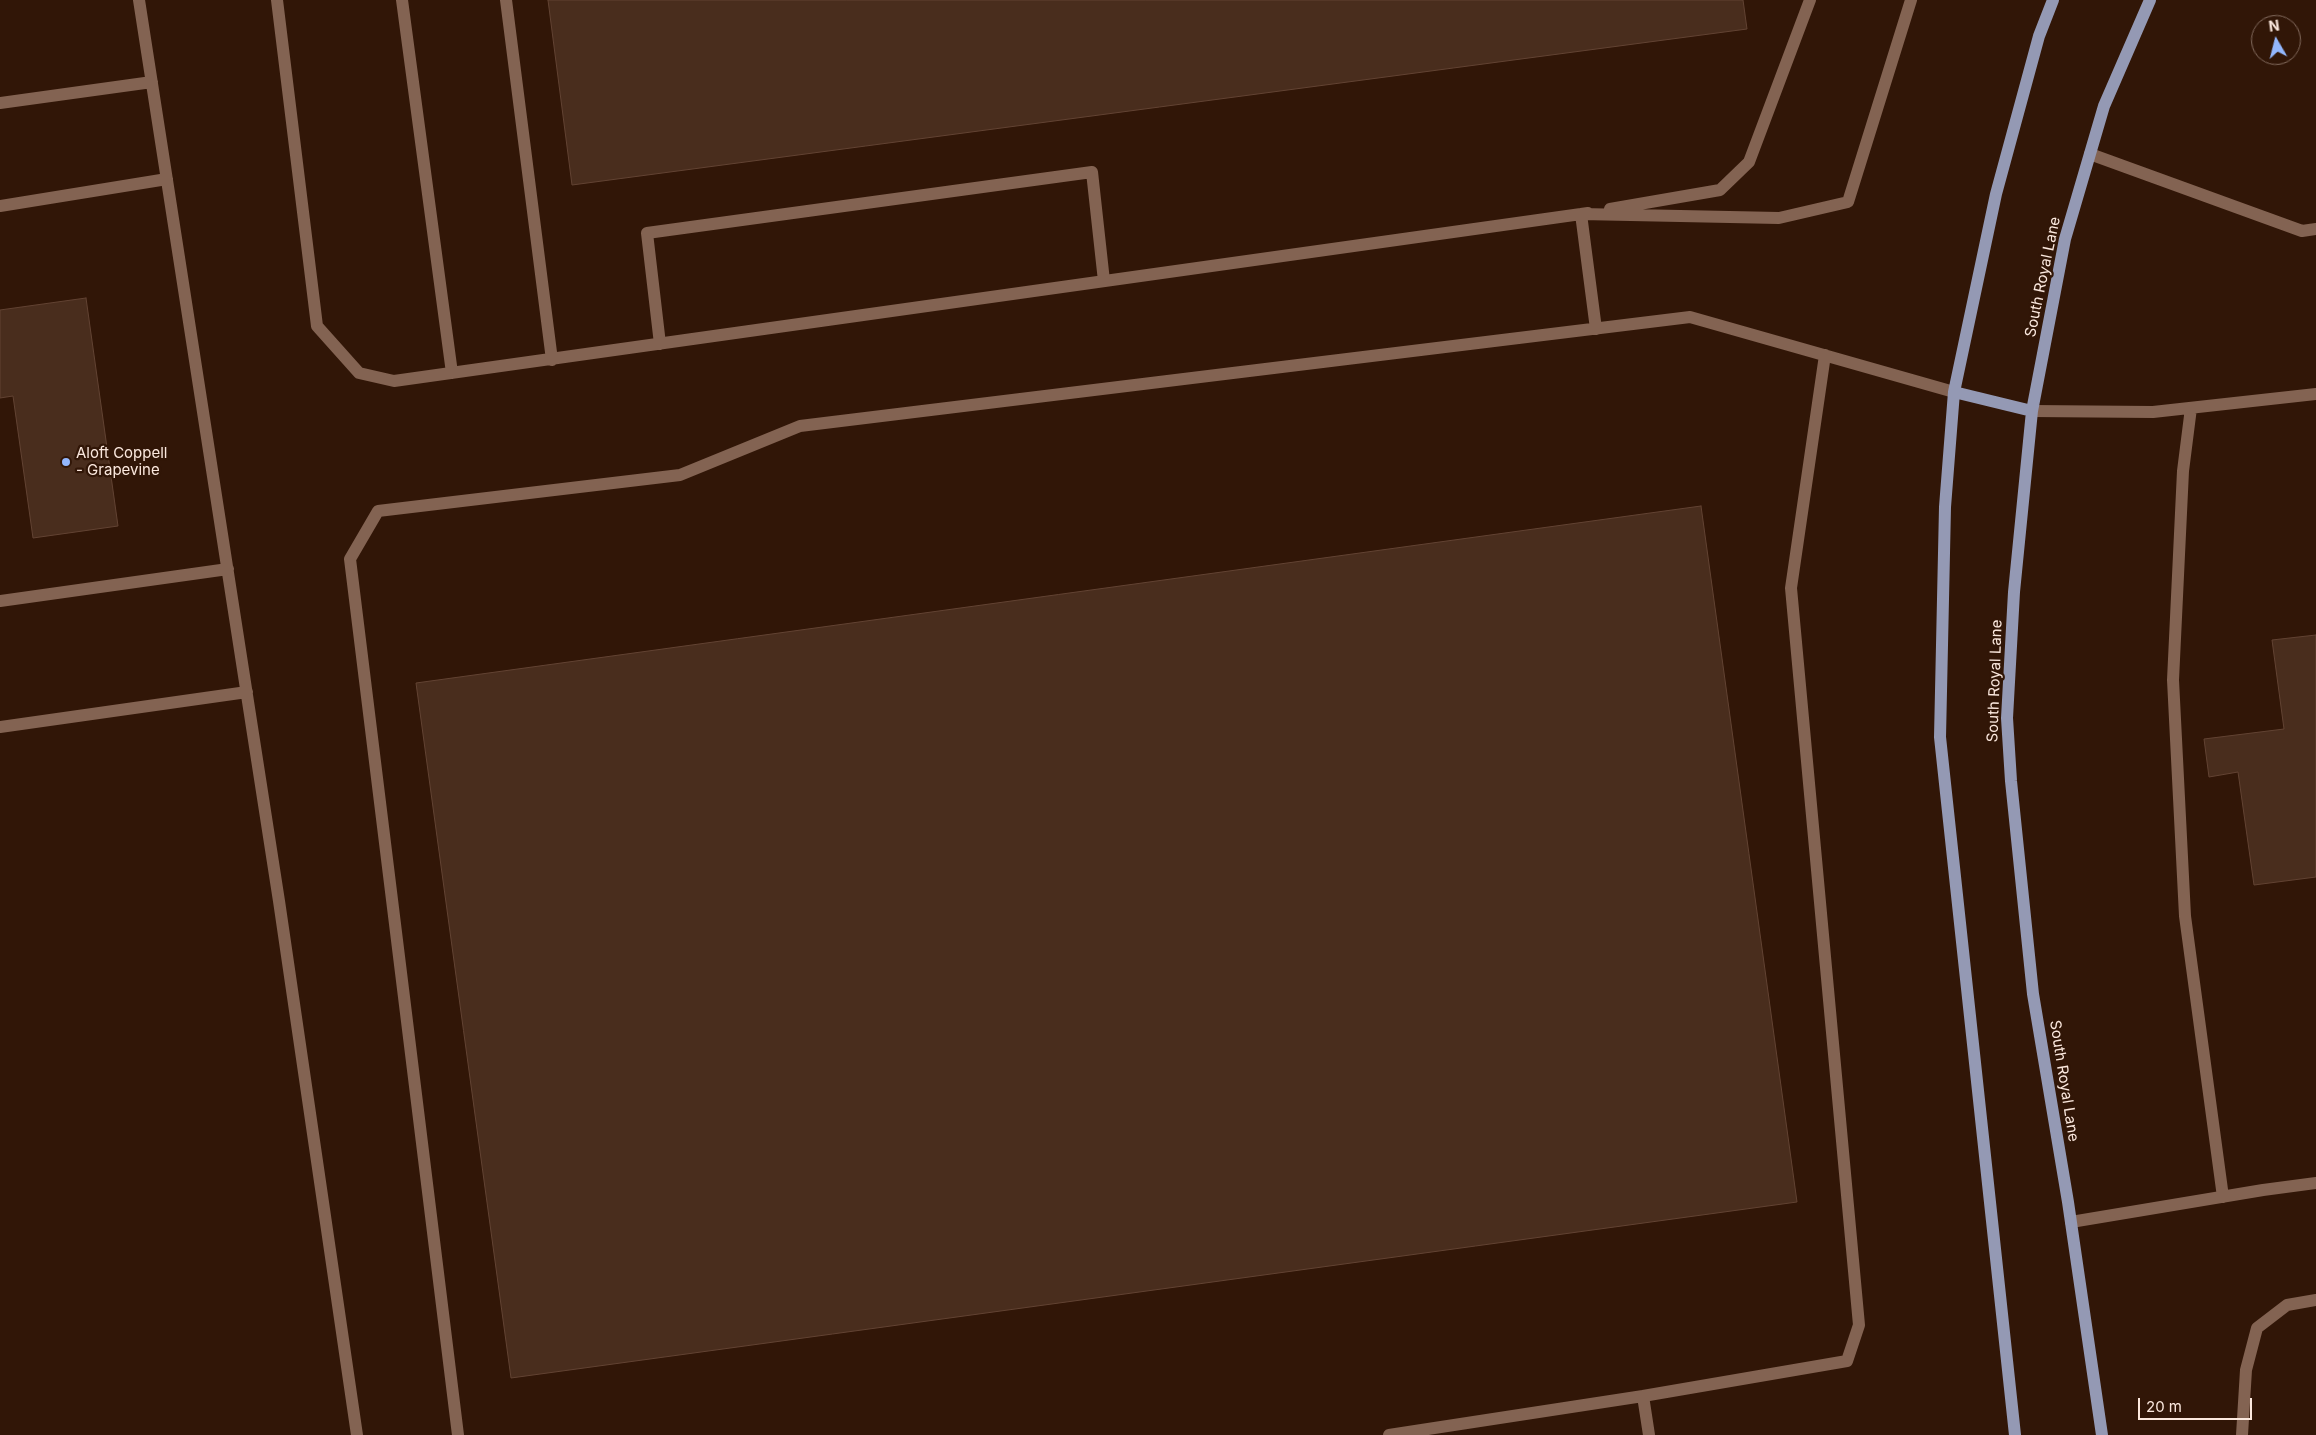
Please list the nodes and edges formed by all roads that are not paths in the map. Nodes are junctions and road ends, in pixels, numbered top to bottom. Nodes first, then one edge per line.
1 (139, 0) edge
2 (277, 0) edge
3 (402, 0) edge
4 (506, 0) edge
5 (1810, 0) edge
6 (1911, 0) edge
7 (2054, 0) edge
8 (2150, 0) edge
9 (152, 82) junction
10 (0, 104) edge
11 (2090, 154) junction
12 (167, 178) junction
13 (0, 206) edge
14 (1581, 214) junction
15 (2316, 229) edge
16 (1104, 281) junction
17 (1596, 329) junction
18 (660, 344) junction
19 (1825, 355) junction
20 (552, 360) junction
21 (452, 373) junction
22 (1954, 392) junction
23 (2316, 394) edge
24 (2191, 408) junction
25 (2032, 412) junction
26 (228, 569) junction
27 (0, 601) edge
28 (247, 692) junction
29 (0, 727) edge
30 (2316, 1183) edge
31 (2223, 1196) junction
32 (2071, 1222) junction
33 (2316, 1300) edge
34 (1643, 1396) junction
35 (357, 1435) edge
36 (458, 1435) edge
37 (1390, 1435) edge
38 (1649, 1435) edge
39 (2014, 1435) edge
40 (2102, 1435) edge
41 (2242, 1435) edge

1 - 9 lane
2 - 21 lane
3 - 21 lane
4 - 20 lane
5 - 14 lane
6 - 14 lane
7 - 22 main road
8 - 11 main road, South Royal Lane
9 - 10 lane
9 - 12 lane
11 - 15 lane
11 - 25 main road, South Royal Lane
12 - 13 lane
12 - 26 lane
14 - 16 lane
14 - 17 lane
16 - 18 lane
16 - 18 lane
17 - 19 lane
17 - 36 lane
18 - 20 lane
19 - 22 lane
19 - 34 lane
20 - 21 lane
22 - 25 main road
22 - 39 main road
23 - 24 lane
24 - 25 lane
24 - 31 lane
25 - 32 main road, South Royal Lane
26 - 27 lane
26 - 28 lane
28 - 29 lane
28 - 35 lane
30 - 31 lane
31 - 32 lane
32 - 40 main road, South Royal Lane
33 - 41 lane
34 - 37 lane
34 - 38 lane

